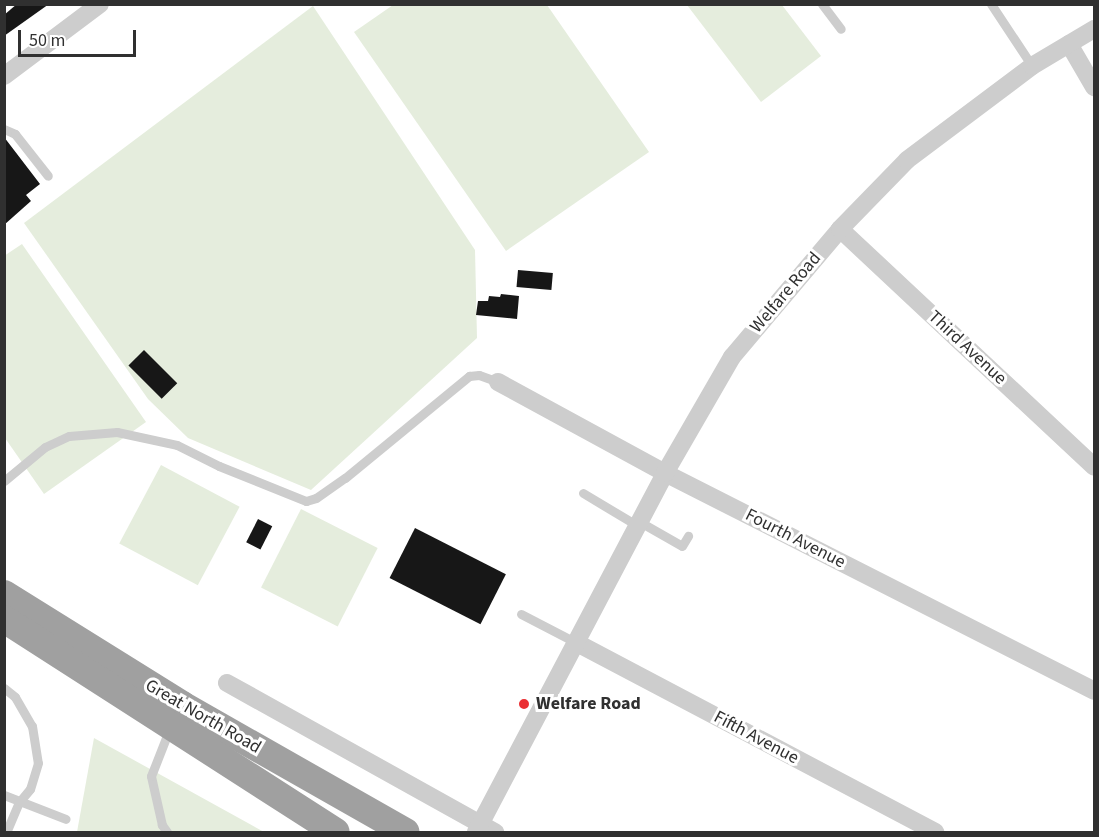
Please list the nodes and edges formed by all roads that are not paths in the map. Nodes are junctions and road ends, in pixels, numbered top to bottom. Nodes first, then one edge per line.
1 (100, 4) edge
2 (822, 4) edge
3 (991, 4) edge
4 (841, 29) dead end
5 (1095, 29) edge
6 (1069, 44) junction
7 (1032, 66) junction
8 (4, 76) edge
9 (1095, 87) edge
10 (4, 129) edge
11 (48, 176) dead end
12 (840, 229) junction
13 (498, 382) joint
14 (1095, 467) edge
15 (665, 473) junction
16 (4, 481) edge
17 (583, 493) dead end
18 (638, 524) junction
19 (688, 536) dead end
20 (4, 594) edge
21 (521, 614) dead end
22 (4, 619) edge
23 (577, 643) junction
24 (227, 683) dead end
25 (4, 688) edge
26 (1095, 691) edge
27 (171, 726) junction
28 (4, 795) edge
29 (19, 802) junction
30 (66, 819) dead end
31 (484, 830) edge
32 (6, 832) edge
33 (167, 832) edge
34 (336, 832) edge
35 (406, 832) edge
36 (935, 832) edge

1 - 8 street
2 - 4 lane
3 - 7 lane
5 - 6 street, Welfare Road
6 - 7 street, Welfare Road
6 - 9 street
7 - 12 street, Welfare Road
10 - 11 lane
12 - 14 street, Third Avenue
12 - 15 street, Welfare Road
13 - 15 street, Fourth Avenue
13 - 16 lane
15 - 18 street, Welfare Road
15 - 26 street, Fourth Avenue
17 - 18 lane
18 - 19 lane
18 - 23 street, Welfare Road
20 - 35 highway, Great North Road
21 - 23 lane
22 - 27 highway, Great North Road
23 - 31 street, Welfare Road
23 - 36 street, Fifth Avenue
24 - 31 street
25 - 29 lane
27 - 33 lane
27 - 34 highway, Great North Road
28 - 29 lane
29 - 30 lane
29 - 32 lane

